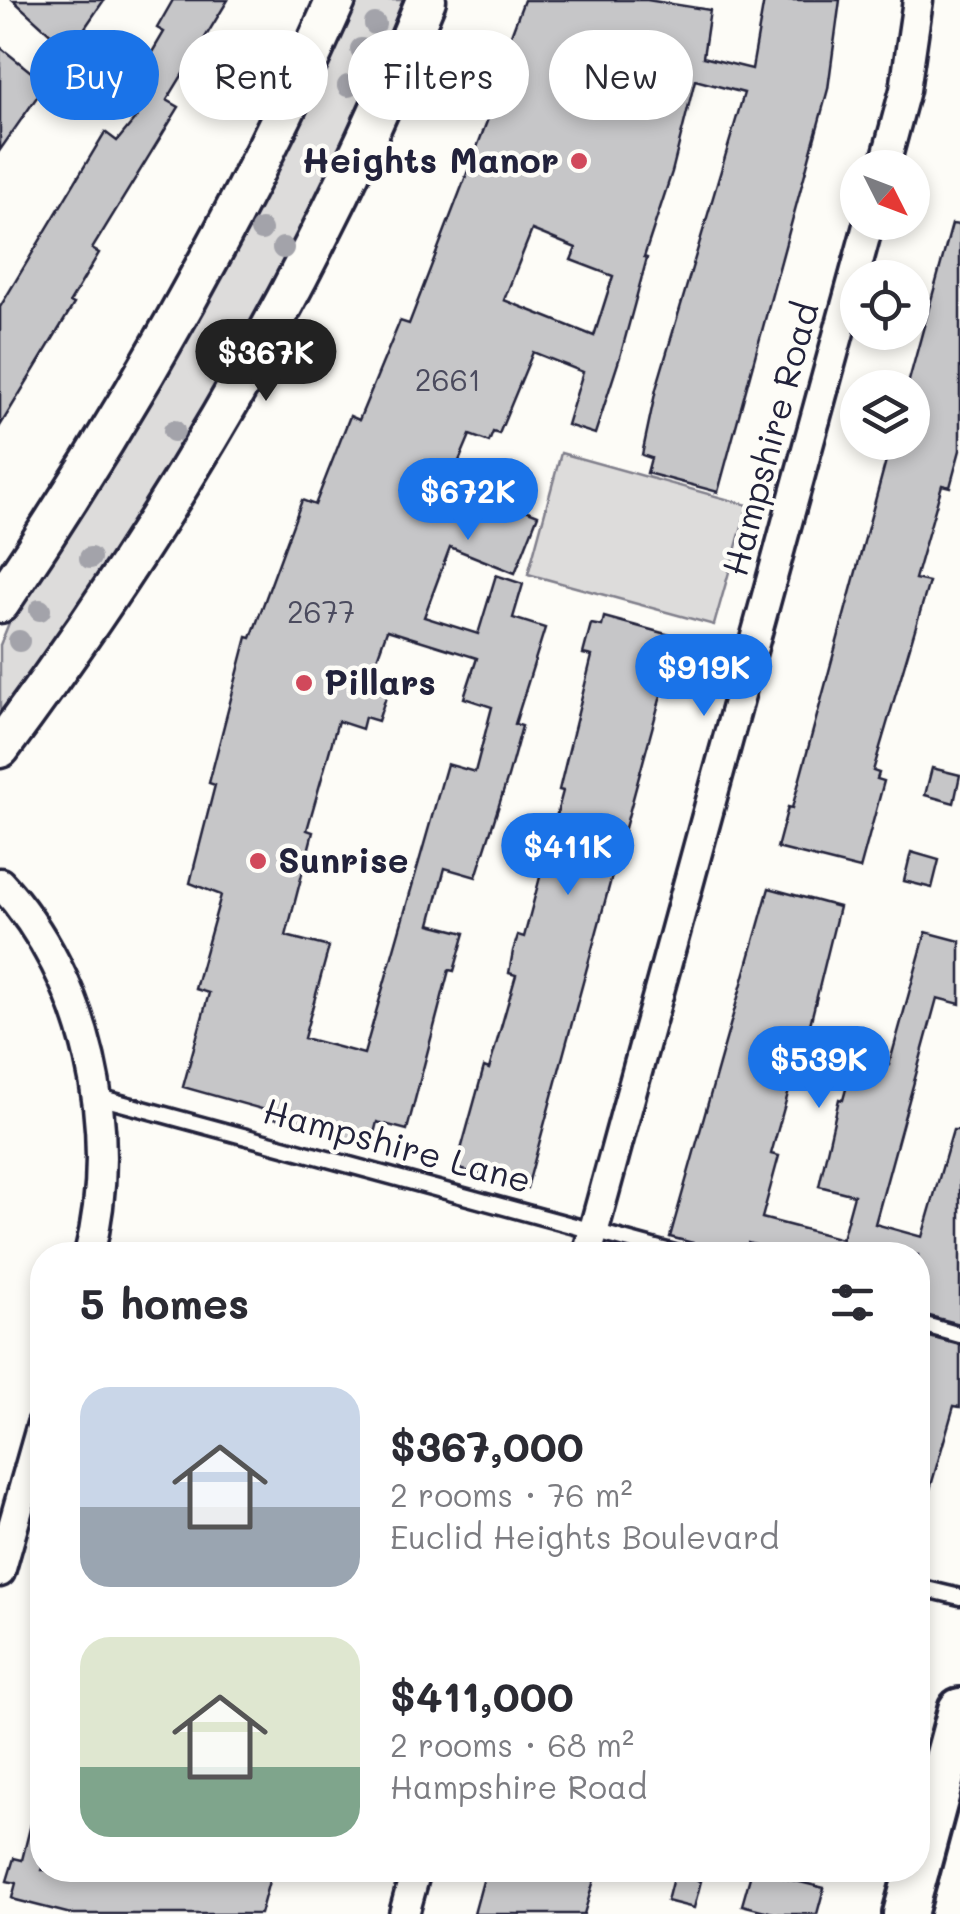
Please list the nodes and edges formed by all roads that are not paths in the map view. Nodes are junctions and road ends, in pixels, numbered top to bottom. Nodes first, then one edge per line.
1 (336, 0) edge
2 (426, 0) edge
3 (918, 0) edge
4 (889, 150) edge
5 (864, 240) edge
6 (0, 603) edge
7 (0, 748) edge
8 (0, 883) edge
9 (96, 1096) junction
10 (91, 1242) edge
11 (588, 1242) edge
12 (591, 1242) edge
13 (930, 1326) edge
14 (960, 1335) edge
15 (30, 1466) edge
16 (0, 1572) edge
17 (930, 1590) edge
18 (960, 1597) edge
19 (960, 1710) edge
20 (930, 1820) edge
21 (413, 1882) edge
22 (913, 1882) edge
23 (404, 1914) edge
24 (905, 1914) edge

1 - 6 main road
2 - 7 main road
3 - 4 street
5 - 12 street, Hampshire Road
8 - 9 street
9 - 10 street
9 - 11 lane, Hampshire Lane
13 - 14 lane
15 - 16 street
17 - 18 lane
19 - 20 main road
21 - 23 street
22 - 24 main road

